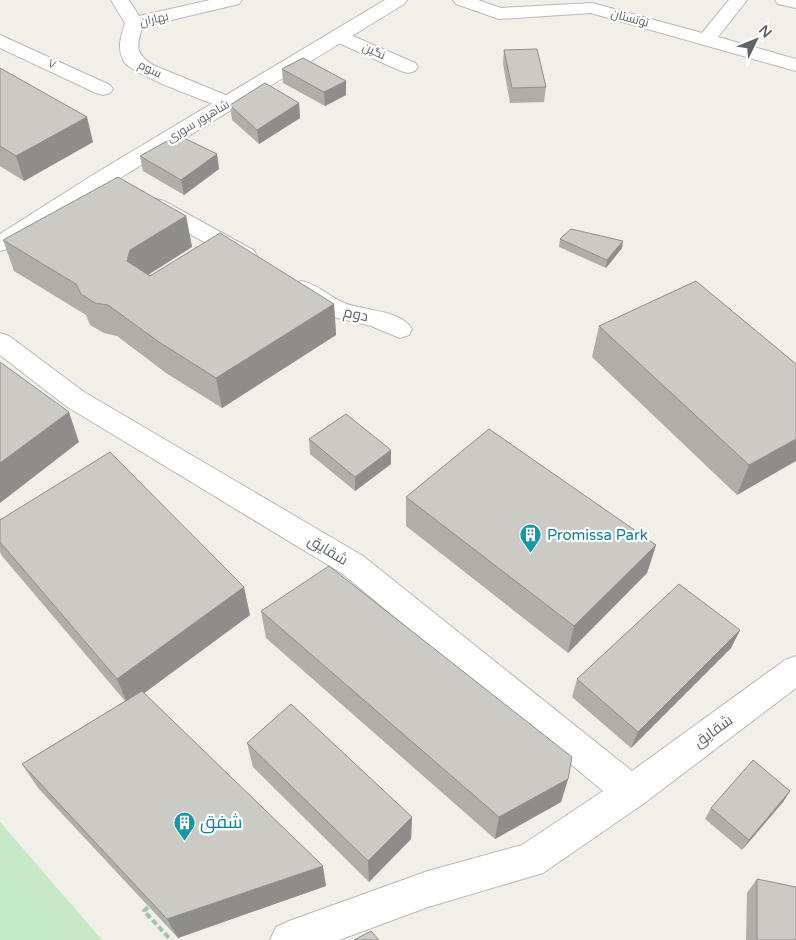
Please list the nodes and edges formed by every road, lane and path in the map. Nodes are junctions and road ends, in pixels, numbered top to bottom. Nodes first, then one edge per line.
1 (120, 0) edge
2 (233, 0) edge
3 (398, 0) edge
4 (462, 0) edge
5 (738, 0) edge
6 (784, 0) edge
7 (796, 3) edge
8 (134, 23) junction
9 (340, 36) junction
10 (707, 40) junction
11 (0, 41) edge
12 (796, 65) edge
13 (408, 67) dead end
14 (103, 89) dead end
15 (228, 103) junction
16 (104, 178) junction
17 (0, 244) edge
18 (400, 330) dead end
19 (0, 342) edge
20 (796, 670) edge
21 (631, 792) junction
22 (148, 907) edge
23 (171, 940) edge
24 (289, 940) edge

1 - 8 street
2 - 8 street, بهاران
3 - 9 street, شاهپور سوری
4 - 10 street, توتستان
5 - 10 street
6 - 7 street
8 - 15 street, سوم
9 - 13 street, نگین
9 - 15 street, شاهپور سوری
10 - 12 street, توتستان
11 - 14 street, ۷
15 - 16 street, شاهپور سوری
16 - 17 street, شاهپور سوری
16 - 18 street, دوم
19 - 21 street, شقایق
20 - 21 street, شقایق
21 - 24 street, شقایق
22 - 23 path

